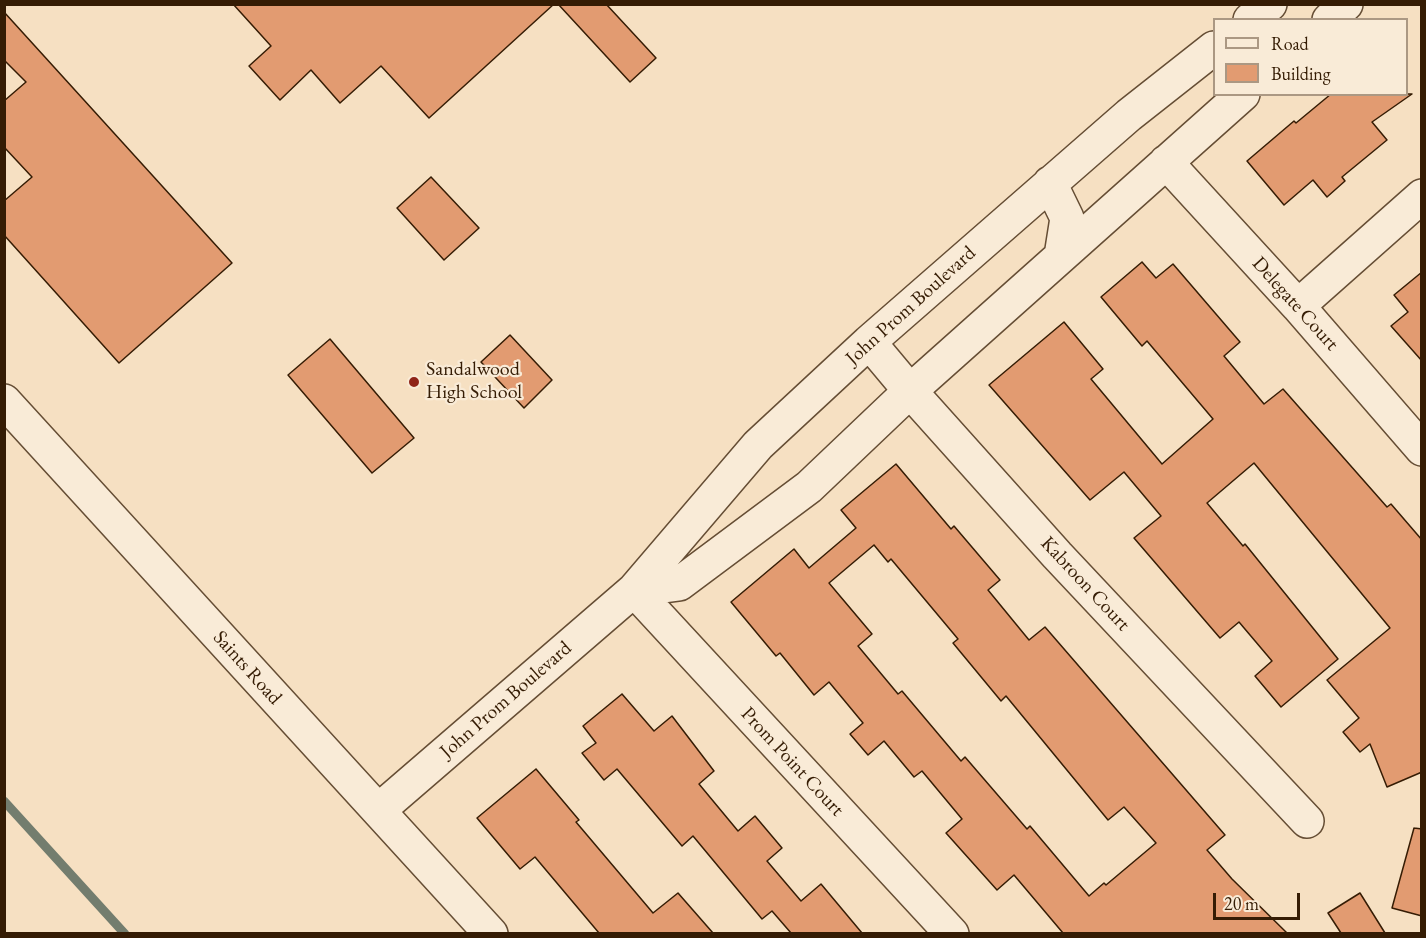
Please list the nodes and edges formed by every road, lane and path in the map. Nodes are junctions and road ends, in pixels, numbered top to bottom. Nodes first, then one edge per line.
1 (1269, 4) edge
2 (1346, 4) edge
3 (1252, 18) edge
4 (1331, 18) edge
5 (1213, 50) edge
6 (1241, 96) edge
7 (1166, 162) junction
8 (1050, 183) junction
9 (1422, 196) edge
10 (1062, 256) junction
11 (1298, 306) junction
12 (869, 342) junction
13 (910, 391) junction
14 (4, 401) edge
15 (1422, 449) edge
16 (634, 590) junction
17 (379, 810) junction
18 (1307, 820) dead end
19 (491, 933) edge
20 (952, 933) edge

1 - 3 street
2 - 4 street
5 - 8 street, John Prom Boulevard
6 - 7 street
7 - 10 street
7 - 11 street, Delegate Court
8 - 10 street
8 - 12 street, John Prom Boulevard
9 - 11 street
10 - 13 street
11 - 15 street, Delegate Court
12 - 13 street, Kabroon Court
12 - 16 street, John Prom Boulevard
13 - 16 street
13 - 18 street, Kabroon Court
14 - 17 street, Saints Road
16 - 17 street, John Prom Boulevard
16 - 20 street, Prom Point Court
17 - 19 street, Saints Road

